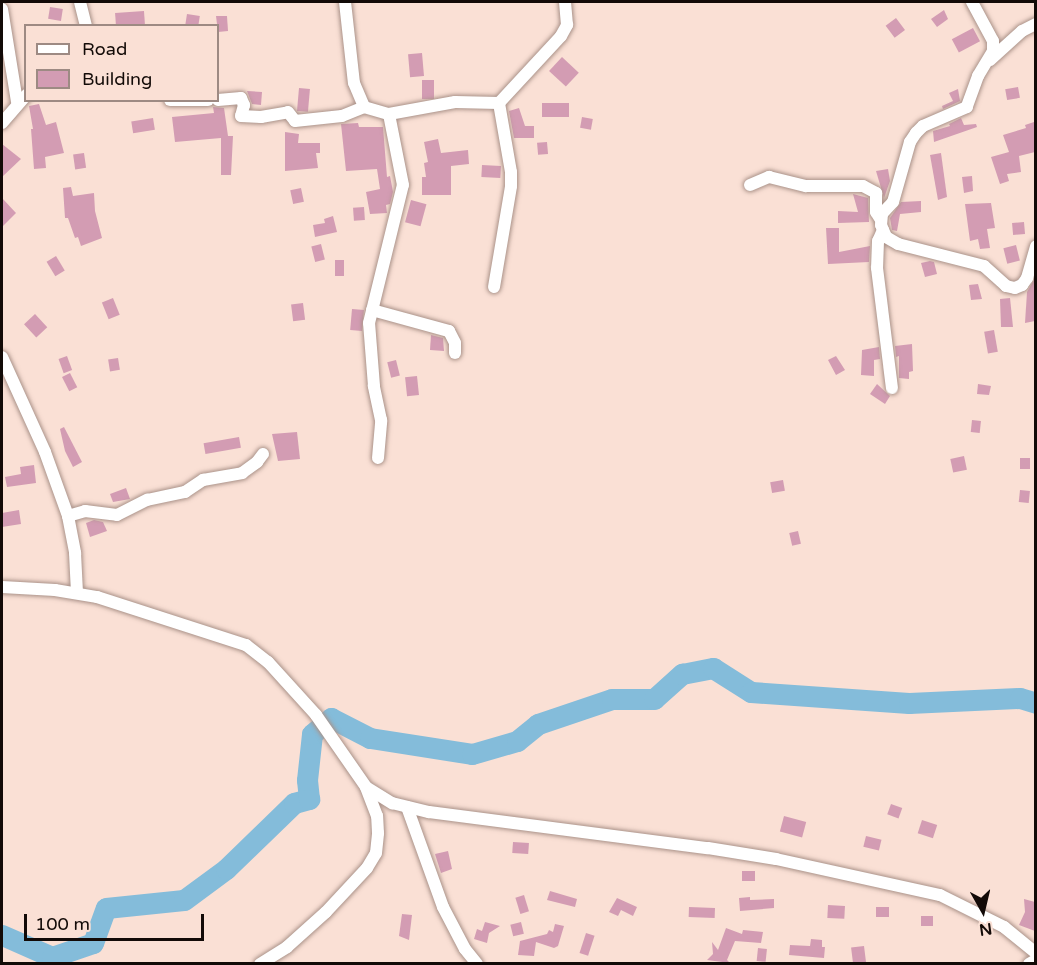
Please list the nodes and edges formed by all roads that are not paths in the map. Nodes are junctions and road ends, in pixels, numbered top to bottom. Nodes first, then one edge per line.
1 (80, 2) edge
2 (345, 2) edge
3 (565, 2) edge
4 (972, 2) edge
5 (2, 9) edge
6 (86, 24) edge
7 (1035, 24) edge
8 (989, 61) junction
9 (21, 98) edge
10 (219, 100) edge
11 (499, 103) junction
12 (364, 107) junction
13 (389, 114) junction
14 (2, 123) edge
15 (750, 185) dead end
16 (882, 225) junction
17 (1035, 246) edge
18 (494, 287) dead end
19 (372, 310) junction
20 (454, 353) dead end
21 (2, 357) edge
22 (892, 388) dead end
23 (264, 454) dead end
24 (378, 458) dead end
25 (68, 516) junction
26 (2, 586) edge
27 (77, 593) junction
28 (366, 787) junction
29 (407, 807) junction
30 (1035, 953) edge
31 (1035, 960) edge
32 (260, 963) edge
33 (477, 963) edge
34 (1029, 963) edge

1 - 6 street
2 - 12 street
3 - 11 street
4 - 8 street
5 - 9 street
7 - 8 street
8 - 16 street
9 - 14 street
10 - 12 street
11 - 13 street
11 - 18 street
12 - 13 street
13 - 19 street
15 - 16 street
16 - 17 street
16 - 22 street
19 - 20 street
19 - 24 street
21 - 25 street
23 - 25 street
25 - 27 street
26 - 27 street
27 - 28 street
28 - 29 street
28 - 32 street
29 - 30 street
29 - 33 street
31 - 34 street

